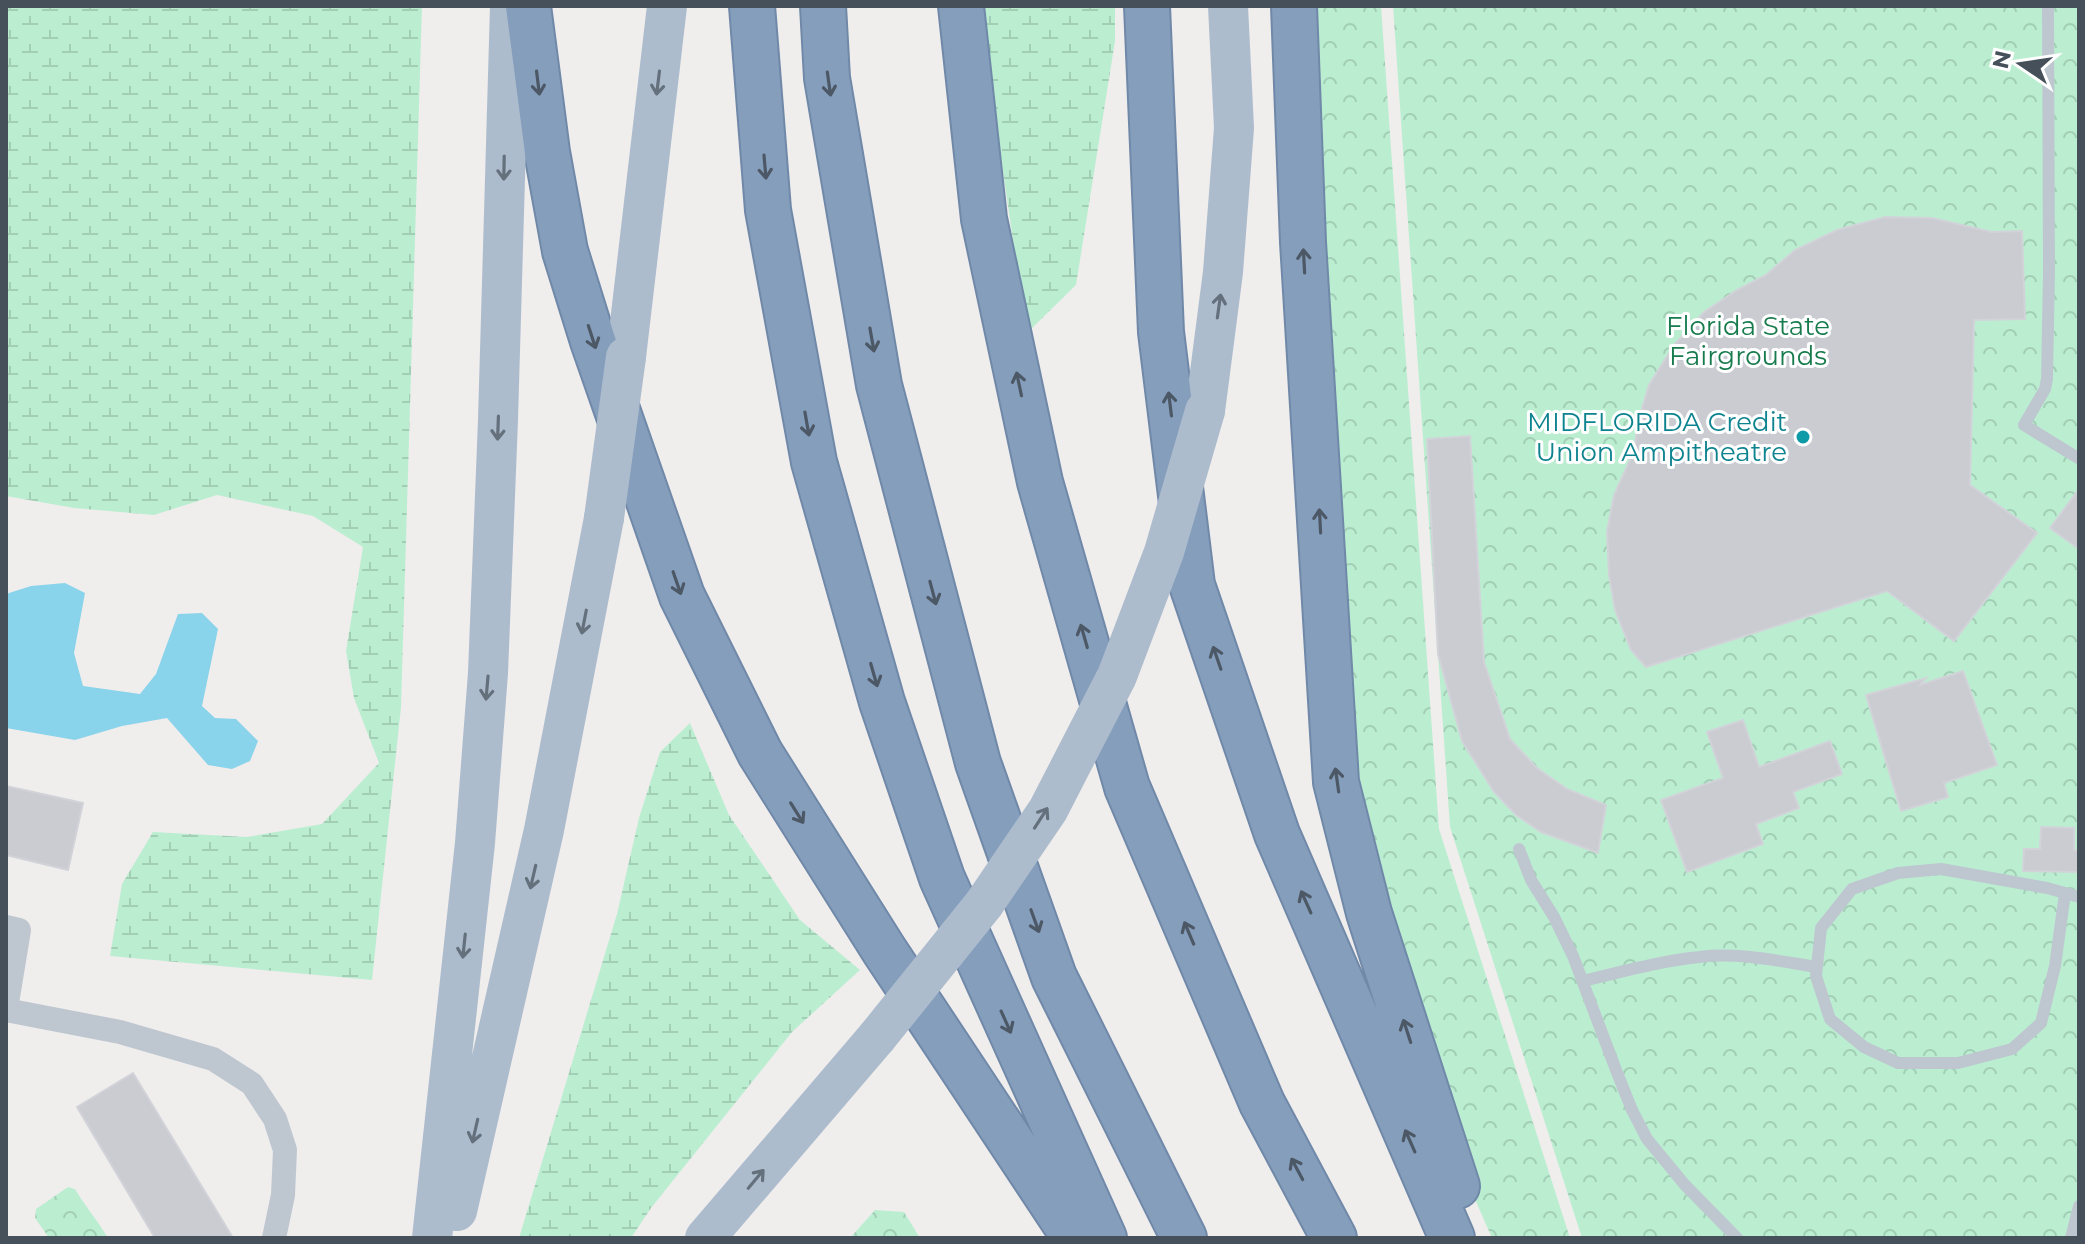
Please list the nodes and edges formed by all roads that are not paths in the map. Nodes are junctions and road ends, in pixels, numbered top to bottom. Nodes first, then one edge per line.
1 (510, 6) edge
2 (528, 6) edge
3 (667, 6) edge
4 (752, 6) edge
5 (823, 6) edge
6 (961, 6) edge
7 (1147, 6) edge
8 (1294, 6) edge
9 (2048, 6) edge
10 (1229, 8) edge
11 (2079, 456) edge
12 (1519, 849) dead end
13 (2065, 893) junction
14 (2079, 897) edge
15 (6, 927) edge
16 (1817, 967) junction
17 (1583, 981) junction
18 (6, 1009) edge
19 (2079, 1206) edge
20 (274, 1238) edge
21 (432, 1238) edge
22 (451, 1238) edge
23 (705, 1238) edge
24 (1075, 1238) edge
25 (1104, 1238) edge
26 (1184, 1238) edge
27 (1334, 1238) edge
28 (1452, 1238) edge
29 (1473, 1238) edge
30 (1737, 1238) edge
31 (2071, 1238) edge

1 -> 21 main road
2 -> 24 highway
3 -> 22 main road, bridge
4 -> 25 highway
5 -> 26 highway
27 -> 6 highway
28 -> 7 highway
29 -> 8 highway
9 - 11 lane
23 -> 10 main road, bridge
12 - 17 lane
13 - 14 lane
13 - 16 lane
13 - 16 lane
15 - 18 street
16 - 17 lane
17 - 30 lane
18 - 20 street
19 - 31 lane

